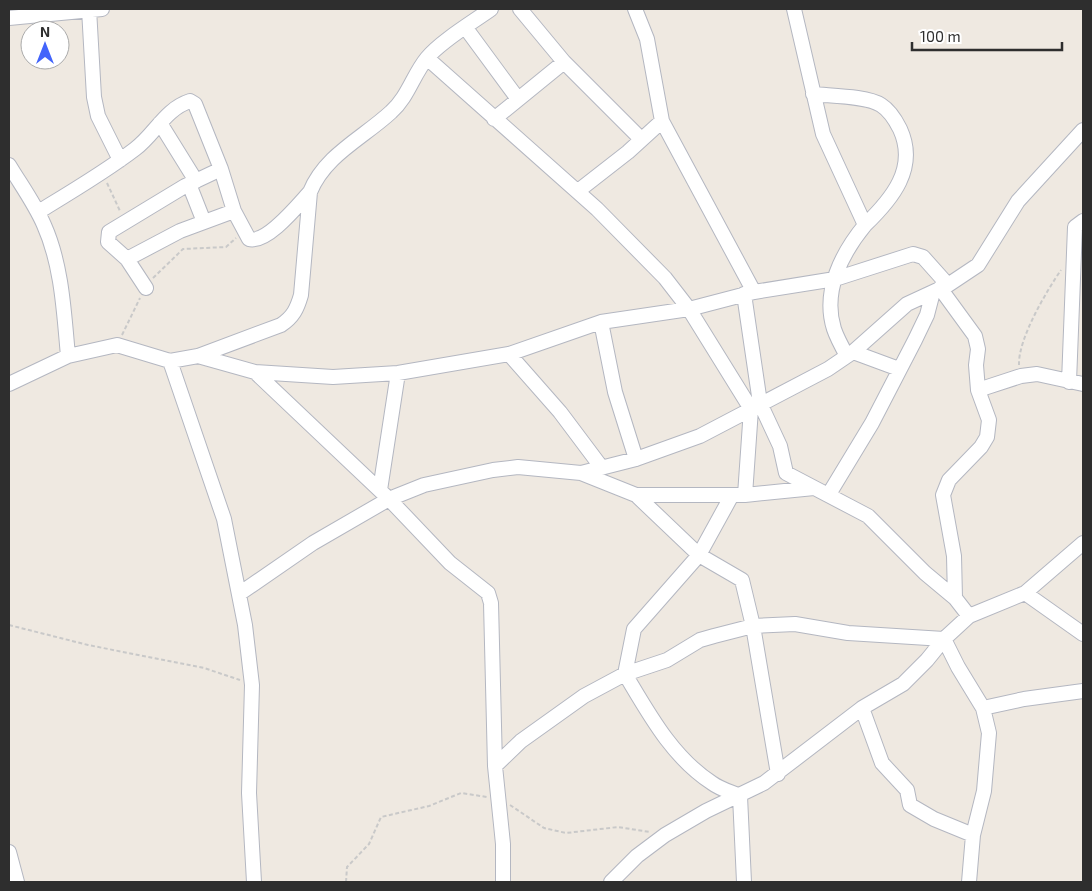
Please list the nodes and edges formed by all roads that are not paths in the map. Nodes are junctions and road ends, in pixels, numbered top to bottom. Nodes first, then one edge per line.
1 (93, 9) edge
2 (491, 9) edge
3 (520, 9) edge
4 (635, 9) edge
5 (794, 9) edge
6 (9, 18) edge
7 (465, 27) junction
8 (427, 58) junction
9 (564, 62) junction
10 (813, 94) junction
11 (518, 99) junction
12 (494, 119) junction
13 (662, 120) junction
14 (160, 123) junction
15 (1083, 130) edge
16 (641, 139) junction
17 (120, 160) junction
18 (9, 166) edge
19 (221, 169) junction
20 (192, 183) junction
21 (578, 191) junction
22 (310, 192) junction
23 (234, 211) junction
24 (38, 212) junction
25 (1083, 221) edge
26 (204, 222) junction
27 (865, 225) junction
28 (127, 259) junction
29 (835, 279) junction
30 (146, 288) road end
31 (940, 288) junction
32 (749, 293) junction
33 (689, 309) junction
34 (601, 322) junction
35 (509, 354) junction
36 (850, 354) junction
37 (68, 356) junction
38 (198, 356) junction
39 (170, 362) junction
40 (899, 369) junction
41 (255, 372) junction
42 (398, 373) junction
43 (1069, 382) junction
44 (9, 384) edge
45 (1083, 384) edge
46 (978, 390) junction
47 (756, 406) junction
48 (636, 459) junction
49 (602, 468) junction
50 (581, 473) junction
51 (814, 488) junction
52 (385, 494) junction
53 (829, 494) junction
54 (636, 495) junction
55 (738, 495) junction
56 (1083, 543) edge
57 (699, 555) junction
58 (1025, 593) junction
59 (239, 594) junction
60 (955, 598) junction
61 (969, 616) junction
62 (753, 626) junction
63 (1083, 634) edge
64 (944, 639) junction
65 (626, 674) junction
66 (1083, 691) edge
67 (862, 708) junction
68 (983, 708) junction
69 (495, 766) junction
70 (778, 774) junction
71 (740, 796) junction
72 (973, 835) junction
73 (9, 852) edge
74 (18, 882) edge
75 (254, 882) edge
76 (503, 882) edge
77 (611, 882) edge
78 (744, 882) edge
79 (969, 882) edge

1 - 6 street
1 - 17 street
2 - 7 street
3 - 9 street
4 - 13 street
5 - 10 street
7 - 8 street
7 - 11 street
8 - 12 street
8 - 22 street
9 - 11 street
9 - 16 street
10 - 27 street
10 - 27 street
11 - 12 street
12 - 21 street
13 - 16 street
13 - 32 street
14 - 17 street
14 - 19 street
14 - 20 street
15 - 31 street
16 - 21 street
17 - 24 street
18 - 24 street
19 - 20 street
19 - 23 street
20 - 26 street
20 - 28 street
21 - 33 street
22 - 23 street
22 - 38 street
23 - 26 street
24 - 37 street
25 - 43 street
26 - 28 street
27 - 29 street
28 - 30 street
29 - 31 street
29 - 32 street
29 - 36 street
31 - 36 street
31 - 40 street
31 - 46 street
32 - 33 street
32 - 47 street
33 - 34 street
33 - 47 street
34 - 35 street
34 - 48 street
35 - 42 street
35 - 49 street
36 - 40 street
36 - 47 street
37 - 39 street
37 - 44 street
38 - 39 street
38 - 41 street
39 - 59 street
40 - 53 street
41 - 42 street
41 - 52 street
42 - 52 street
43 - 45 street
43 - 46 street
46 - 60 street
47 - 48 street
47 - 51 street
47 - 55 street
48 - 49 street
49 - 50 street
50 - 52 street
50 - 54 street
51 - 53 street
51 - 55 street
52 - 59 street
52 - 69 street
53 - 60 street
54 - 55 street
54 - 57 street
55 - 57 street
56 - 58 street
57 - 62 street
57 - 65 street
58 - 61 street
58 - 63 street
59 - 75 street
60 - 61 street
61 - 64 street
62 - 64 street
62 - 65 street
62 - 70 street
64 - 67 street
64 - 68 street
65 - 69 street
65 - 71 street
66 - 68 street
67 - 70 street
67 - 72 street
68 - 72 street
69 - 76 street
70 - 71 street
71 - 77 street
71 - 78 street
72 - 79 street
73 - 74 street

